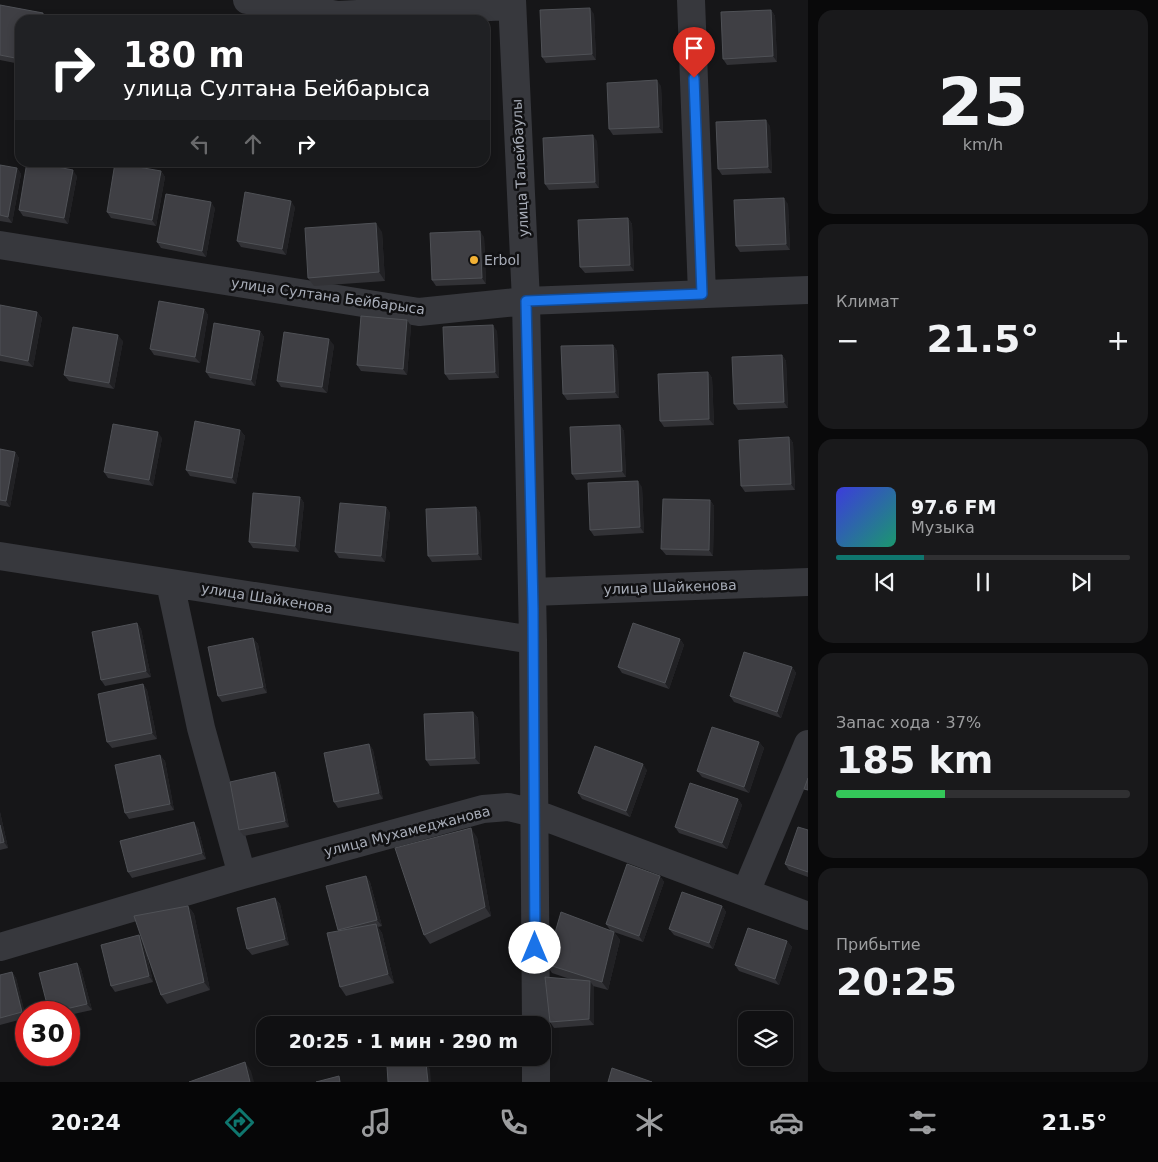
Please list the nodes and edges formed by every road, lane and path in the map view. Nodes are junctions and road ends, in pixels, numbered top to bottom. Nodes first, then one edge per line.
1 (247, 0) edge
2 (691, 0) edge
3 (512, 3) edge
4 (0, 246) edge
5 (808, 290) edge
6 (702, 294) junction
7 (526, 301) junction
8 (0, 556) edge
9 (808, 582) edge
10 (170, 583) junction
11 (532, 592) junction
12 (533, 640) junction
13 (808, 744) edge
14 (534, 813) junction
15 (242, 875) junction
16 (746, 892) junction
17 (808, 916) edge
18 (0, 947) edge
19 (536, 1016) edge
20 (536, 1066) edge
21 (536, 1082) edge

1 - 3 street
2 - 6 street
3 - 7 street, улица Талейбаулы
4 - 7 street, улица Султана Бейбарыса
5 - 6 street, улица Султана Бейбарыса
6 - 7 street, улица Султана Бейбарыса
7 - 11 street, улица Талейбаулы
8 - 10 street, улица Шайкенова
9 - 11 street, улица Шайкенова
10 - 12 street, улица Шайкенова
10 - 15 street
11 - 12 street, улица Талейбаулы
12 - 14 street, улица Талейбаулы
13 - 16 street
14 - 15 street, улица Мухамеджанова
14 - 16 street, улица Мухамеджанова
14 - 19 street, улица Талейбаулы
15 - 18 street, улица Мухамеджанова
16 - 17 street, улица Мухамеджанова
20 - 21 street

